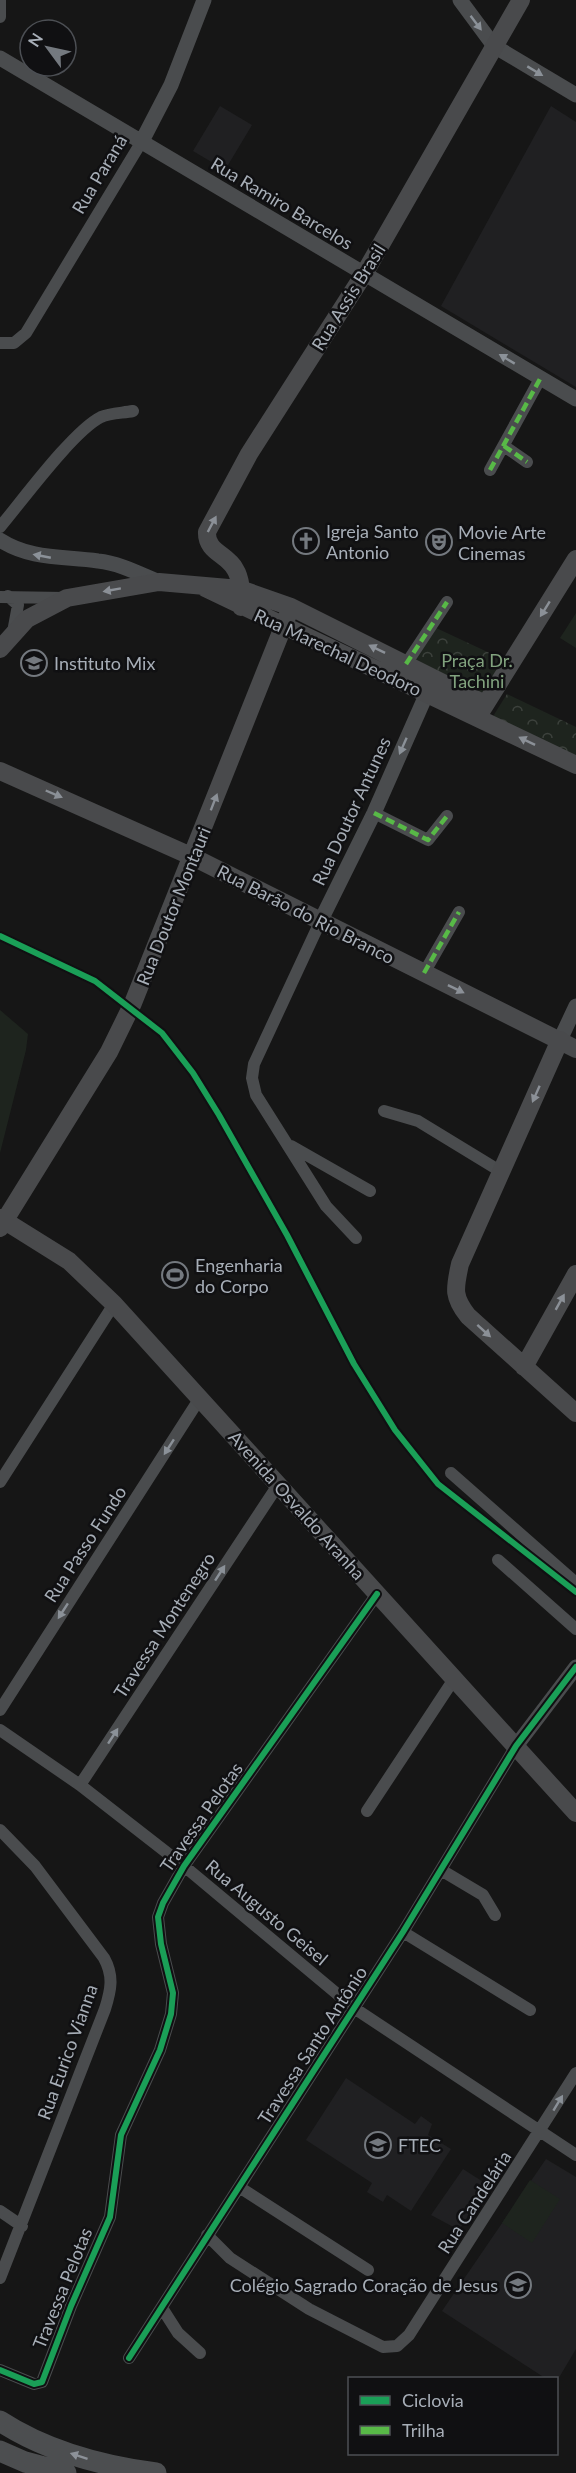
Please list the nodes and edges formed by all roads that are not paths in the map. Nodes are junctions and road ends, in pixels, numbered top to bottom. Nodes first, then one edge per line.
1 (0, 0) edge
2 (460, 0) edge
3 (521, 0) edge
4 (201, 1) edge
5 (0, 17) edge
6 (494, 46) junction
7 (0, 58) edge
8 (576, 95) edge
9 (142, 141) junction
10 (364, 274) junction
11 (0, 343) edge
12 (540, 379) junction
13 (576, 399) edge
14 (133, 411) dead end
15 (504, 446) junction
16 (527, 462) dead end
17 (490, 470) dead end
18 (0, 527) edge
19 (0, 540) edge
20 (576, 559) edge
21 (159, 582) junction
22 (198, 585) junction
23 (240, 589) junction
24 (4, 597) edge
25 (67, 598) junction
26 (447, 602) dead end
27 (242, 607) junction
28 (291, 607) junction
29 (284, 626) junction
30 (12, 634) junction
31 (0, 649) edge
32 (406, 664) junction
33 (427, 693) junction
34 (482, 711) junction
35 (576, 765) edge
36 (0, 771) edge
37 (374, 813) junction
38 (447, 816) dead end
39 (193, 857) junction
40 (459, 912) dead end
41 (321, 920) junction
42 (424, 973) junction
43 (576, 1006) edge
44 (568, 1045) edge
45 (384, 1111) dead end
46 (290, 1146) junction
47 (500, 1171) junction
48 (370, 1191) dead end
49 (2, 1222) edge
50 (356, 1238) dead end
51 (576, 1274) edge
52 (114, 1304) junction
53 (524, 1367) junction
54 (200, 1398) junction
55 (576, 1413) edge
56 (451, 1473) dead end
57 (0, 1482) edge
58 (278, 1485) junction
59 (498, 1560) dead end
60 (576, 1583) edge
61 (377, 1594) junction
62 (576, 1629) edge
63 (576, 1667) edge
64 (454, 1679) junction
65 (0, 1710) edge
66 (0, 1730) edge
67 (516, 1746) junction
68 (80, 1785) junction
69 (367, 1811) dead end
70 (576, 1813) edge
71 (0, 1830) edge
72 (184, 1866) junction
73 (441, 1870) junction
74 (495, 1915) dead end
75 (403, 1932) junction
76 (354, 2008) junction
77 (530, 2010) dead end
78 (576, 2073) edge
79 (540, 2132) junction
80 (576, 2155) edge
81 (239, 2187) junction
82 (0, 2211) edge
83 (22, 2226) junction
84 (207, 2235) junction
85 (368, 2270) dead end
86 (0, 2278) edge
87 (162, 2308) junction
88 (200, 2353) dead end
89 (129, 2358) dead end
90 (0, 2370) edge
91 (0, 2421) edge
92 (2, 2457) edge
93 (66, 2473) edge
94 (156, 2473) edge

1 - 5 street
2 -> 6 street
3 - 6 main road, Rua Assis Brasil
4 - 9 street, Rua Paraná
6 -> 8 street
6 - 10 main road, Rua Assis Brasil
7 - 9 street, Rua Ramiro Barcelos
9 - 10 street, Rua Ramiro Barcelos
9 - 11 street, Rua Paraná
12 -> 10 street, Rua Ramiro Barcelos
23 -> 10 main road, Rua Assis Brasil
12 - 13 street, Rua Ramiro Barcelos
12 - 15 street
14 - 18 street
15 - 16 street
15 - 17 street
21 -> 19 street
20 -> 34 main road
21 - 22 main road, Rua Marechal Deodoro
21 -> 25 main road, Rua Marechal Deodoro
22 - 23 main road, Rua Marechal Deodoro
22 - 27 main road, Rua Marechal Deodoro
23 - 27 main road, Rua Assis Brasil
23 - 28 main road, Rua Marechal Deodoro
24 - 25 street
24 - 30 street
25 - 30 main road, Rua Marechal Deodoro
26 - 32 street
27 - 29 main road, Rua Marechal Deodoro
28 - 29 main road, Rua Doutor Montauri
32 -> 28 main road, Rua Marechal Deodoro
29 - 33 main road, Rua Marechal Deodoro
39 -> 29 main road, Rua Doutor Montauri
30 - 31 main road, Rua Marechal Deodoro
32 - 34 main road, Rua Marechal Deodoro
33 - 34 main road, Rua Marechal Deodoro
33 -> 37 street, Rua Doutor Antunes
35 -> 34 main road, Rua Marechal Deodoro
36 -> 39 main road, Rua Barão do Rio Branco
37 - 38 street
37 - 41 street, Rua Doutor Antunes
39 - 41 main road, Rua Barão do Rio Branco
39 - 49 main road, Rua Doutor Montauri
40 - 42 street
41 - 42 main road, Rua Barão do Rio Branco
41 - 46 street, Rua Doutor Antunes
42 -> 44 main road, Rua Barão do Rio Branco
43 - 44 street
44 -> 47 main road
45 - 47 street
46 - 48 street
46 - 50 street
47 -> 53 main road
49 - 52 main road, Avenida Osvaldo Aranha
53 -> 51 main road
52 - 54 main road, Avenida Osvaldo Aranha
52 - 57 street
53 - 55 main road
54 - 58 main road, Avenida Osvaldo Aranha
54 -> 65 street, Rua Passo Fundo
56 - 60 street
58 - 61 main road, Avenida Osvaldo Aranha
68 -> 58 street, Travessa Montenegro
59 - 62 street
61 - 64 main road, Avenida Osvaldo Aranha
61 - 72 street, Travessa Pelotas
63 - 67 street
64 - 67 main road, Avenida Osvaldo Aranha
64 - 69 street
66 - 68 street, Rua Augusto Geisel
67 - 70 main road, Avenida Osvaldo Aranha
67 - 73 street, Travessa Santo Antônio
68 - 72 street, Rua Augusto Geisel
71 - 83 street, Rua Eurico Vianna
72 - 76 street, Rua Augusto Geisel
72 - 90 street, Travessa Pelotas
73 - 74 street
73 - 75 street, Travessa Santo Antônio
75 - 76 street, Travessa Santo Antônio
75 - 77 street
76 - 79 street, Rua Augusto Geisel
76 - 81 street, Travessa Santo Antônio
79 -> 78 street, Rua Candelária
79 - 80 street, Rua Augusto Geisel
79 - 84 street, Rua Candelária
81 - 84 street, Travessa Santo Antônio
81 - 85 street
82 - 83 street
83 - 86 street, Rua Eurico Vianna
84 - 87 street, Travessa Santo Antônio
87 - 88 street
87 - 89 street, Travessa Santo Antônio
94 -> 91 highway
92 - 93 highway

